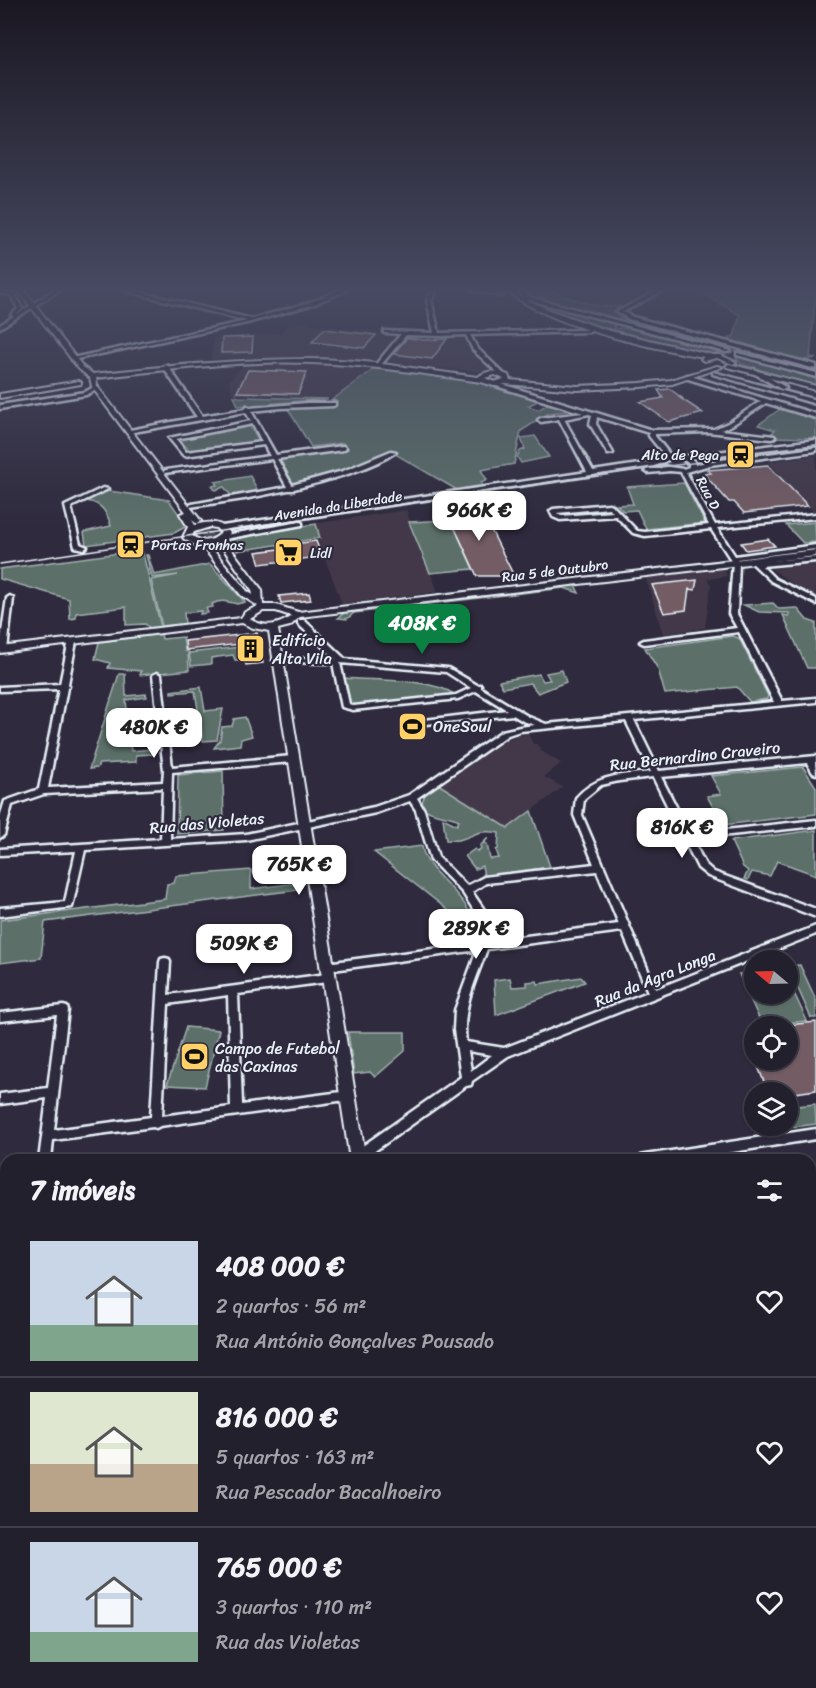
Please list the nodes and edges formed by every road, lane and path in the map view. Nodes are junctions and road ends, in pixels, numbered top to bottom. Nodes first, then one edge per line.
1 (81, 368) edge
2 (166, 368) edge
3 (82, 369) edge
4 (159, 369) edge
5 (432, 369) edge
6 (438, 369) edge
7 (488, 369) edge
8 (703, 369) edge
9 (724, 369) edge
10 (748, 369) edge
11 (750, 369) edge
12 (793, 369) edge
13 (754, 371) junction
14 (491, 373) junction
15 (763, 373) junction
16 (816, 375) edge
17 (687, 377) junction
18 (77, 380) junction
19 (93, 380) junction
20 (505, 383) junction
21 (816, 388) edge
22 (779, 391) junction
23 (0, 396) edge
24 (796, 396) junction
25 (764, 401) junction
26 (816, 402) edge
27 (333, 404) dead end
28 (0, 406) edge
29 (247, 408) junction
30 (592, 414) junction
31 (199, 416) junction
32 (816, 416) edge
33 (560, 417) junction
34 (541, 420) dead end
35 (254, 422) junction
36 (708, 430) junction
37 (130, 432) junction
38 (652, 432) junction
39 (772, 437) dead end
40 (816, 442) edge
41 (265, 443) junction
42 (343, 448) dead end
43 (816, 449) edge
44 (393, 452) dead end
45 (145, 453) junction
46 (610, 453) dead end
47 (668, 456) junction
48 (683, 457) junction
49 (272, 458) junction
50 (658, 461) junction
51 (692, 467) junction
52 (668, 470) junction
53 (683, 471) junction
54 (166, 472) junction
55 (591, 474) junction
56 (105, 489) dead end
57 (291, 489) junction
58 (192, 506) junction
59 (618, 514) junction
60 (816, 516) edge
61 (196, 521) tunnel mouth
62 (211, 525) junction
63 (712, 527) junction
64 (191, 530) junction
65 (224, 534) junction
66 (201, 544) junction
67 (84, 547) dead end
68 (816, 547) edge
69 (218, 549) tunnel mouth
70 (816, 553) edge
71 (816, 559) edge
72 (734, 561) junction
73 (755, 562) junction
74 (10, 598) dead end
75 (816, 602) edge
76 (261, 606) junction
77 (299, 618) junction
78 (244, 620) junction
79 (273, 627) junction
80 (740, 630) junction
81 (72, 642) junction
82 (644, 642) dead end
83 (1, 650) edge
84 (277, 660) junction
85 (340, 661) junction
86 (157, 675) dead end
87 (65, 686) junction
88 (478, 687) junction
89 (0, 689) edge
90 (815, 701) edge
91 (779, 702) junction
92 (515, 712) junction
93 (526, 719) junction
94 (629, 719) junction
95 (416, 723) dead end
96 (548, 726) junction
97 (505, 733) junction
98 (292, 759) junction
99 (812, 759) edge
100 (168, 770) junction
101 (816, 771) edge
102 (655, 774) junction
103 (167, 785) junction
104 (43, 791) junction
105 (412, 797) junction
106 (4, 804) edge
107 (816, 823) edge
108 (303, 826) junction
109 (0, 835) edge
110 (687, 837) junction
111 (165, 843) junction
112 (81, 847) junction
113 (0, 852) edge
114 (598, 867) junction
115 (466, 891) junction
116 (0, 912) edge
117 (816, 913) edge
118 (623, 927) junction
119 (816, 930) edge
120 (484, 945) junction
121 (165, 962) dead end
122 (327, 972) junction
123 (233, 991) junction
124 (654, 995) junction
125 (164, 1000) junction
126 (0, 1017) edge
127 (461, 1045) junction
128 (504, 1053) junction
129 (467, 1082) junction
130 (53, 1092) junction
131 (349, 1096) junction
132 (0, 1099) edge
133 (237, 1111) junction
134 (156, 1123) junction
135 (816, 1134) edge
136 (48, 1136) junction
137 (46, 1154) edge
138 (357, 1154) edge
139 (364, 1154) edge
140 (688, 1154) edge

1 - 18 main road
2 - 31 street
3 - 19 main road
4 - 19 main road
5 - 14 main road
6 - 14 main road
7 - 14 street
8 - 17 main road
9 - 22 street
10 - 13 main road
11 - 15 main road
12 - 16 street
13 - 15 main road
13 - 24 street
14 - 20 main road
14 - 20 main road
15 - 21 main road
17 - 20 main road
17 - 25 street
18 - 19 main road
18 - 19 main road
18 - 23 main road
19 - 28 street
19 - 37 main road
20 - 30 street
22 - 24 street
22 - 25 street
24 - 26 street
25 - 32 street
25 - 36 street
27 - 29 street
29 - 31 street
29 - 35 street
30 - 33 street
30 - 38 street
30 - 46 street
31 - 37 street
33 - 34 street
33 - 55 street
35 - 41 street
35 - 41 street
36 - 38 street
36 - 39 street
37 - 45 main road
38 - 47 street
40 - 48 street
41 - 49 street
42 - 49 street
43 - 51 street
44 - 57 street
45 - 54 main road
45 - 61 main road
45 - 64 main road
47 - 48 street
47 - 50 street, Avenida da Liberdade
48 - 51 street
49 - 54 street
49 - 57 street
50 - 52 street
50 - 55 street, Avenida da Liberdade
51 - 53 street
52 - 53 street, Avenida da Liberdade
52 - 65 street, Avenida da Liberdade
53 - 63 street, Rua D
54 - 58 main road
55 - 65 street, Avenida da Liberdade
56 - 67 street
57 - 58 street
58 - 62 main road
59 - 59 street
59 - 63 street
60 - 63 street
62 - 64 main road
62 - 65 main road
63 - 72 street, Rua D
64 - 66 main road
65 - 66 main road
65 - 76 main road
66 - 76 main road
68 - 72 street, Rua 5 de Outubro
69 - 76 main road
70 - 73 main road, Rua 5 de Outubro
71 - 73 street, Rua 5 de Outubro
72 - 73 main road, Rua 5 de Outubro
72 - 77 main road, Rua 5 de Outubro
72 - 80 street
73 - 75 street
74 - 83 street
76 - 77 main road, Rua 5 de Outubro
76 - 78 main road
77 - 79 main road, Rua 5 de Outubro
77 - 85 street
78 - 79 main road
78 - 81 main road
79 - 84 main road
80 - 82 street
80 - 91 street
81 - 83 main road
81 - 87 street
84 - 85 street
84 - 98 main road
85 - 88 street
85 - 88 street
86 - 100 street
87 - 89 street
87 - 104 street
88 - 92 street
90 - 91 street
91 - 94 street
92 - 93 street
92 - 95 street
93 - 96 street
93 - 97 street, Rua das Violetas
94 - 96 street
94 - 102 street
96 - 97 street
97 - 105 street, Rua das Violetas
98 - 100 street
98 - 108 main road
99 - 101 street
99 - 102 street, Rua Bernardino Craveiro
100 - 103 street
102 - 110 street
102 - 114 street, Rua Bernardino Craveiro
103 - 104 street
103 - 111 street
104 - 106 street
105 - 108 street, Rua das Violetas
105 - 115 street
106 - 109 street
107 - 110 street
108 - 111 street, Rua das Violetas
108 - 122 main road
110 - 117 street
111 - 112 street, Rua das Violetas
112 - 113 street, Rua das Violetas
112 - 116 street
114 - 115 street
114 - 118 street, Rua Bernardino Craveiro
115 - 120 street
118 - 120 street
118 - 124 street, Rua Bernardino Craveiro
119 - 124 street, Rua da Agra Longa
120 - 122 street
120 - 127 street
121 - 125 street
122 - 123 street
122 - 131 main road
123 - 125 street
123 - 133 street
124 - 128 street, Rua da Agra Longa
125 - 134 street
126 - 130 street
127 - 128 street
127 - 129 street
128 - 129 street, Rua da Agra Longa
129 - 139 street, Rua da Agra Longa
130 - 132 street
130 - 136 street
131 - 133 street
131 - 138 main road
133 - 134 street
134 - 136 street
135 - 140 street
136 - 137 street

